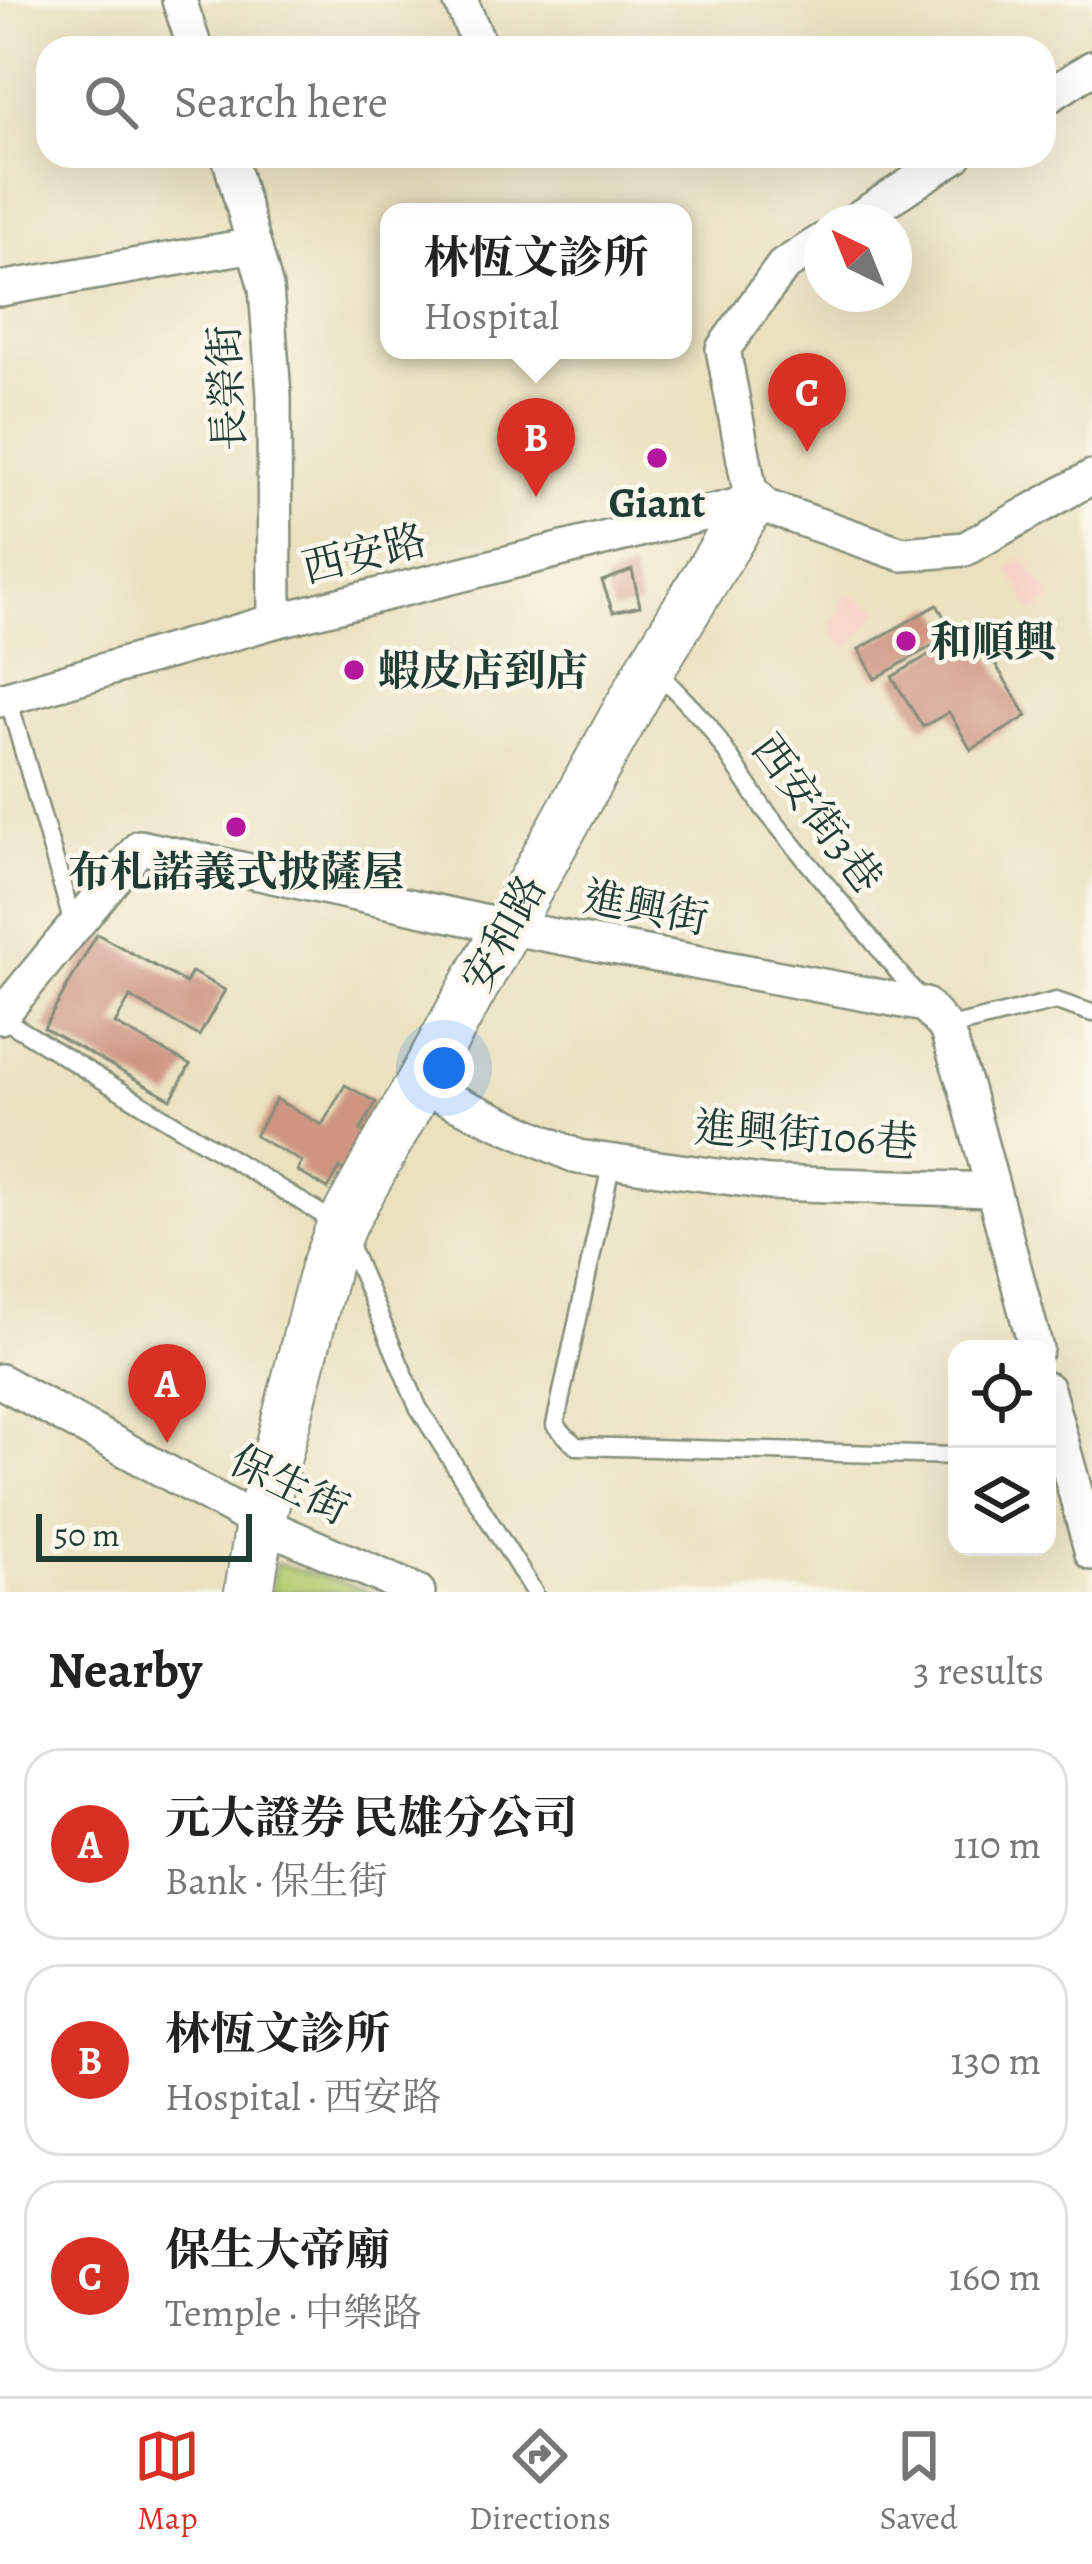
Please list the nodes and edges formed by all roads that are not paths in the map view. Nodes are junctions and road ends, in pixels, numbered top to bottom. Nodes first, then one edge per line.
1 (179, 0) edge
2 (460, 0) edge
3 (191, 36) edge
4 (476, 36) edge
5 (1090, 78) edge
6 (1056, 94) edge
7 (232, 168) edge
8 (936, 168) edge
9 (880, 204) edge
10 (254, 245) junction
11 (804, 253) edge
12 (0, 289) edge
13 (1092, 477) edge
14 (752, 502) junction
15 (275, 621) junction
16 (652, 666) junction
17 (4, 699) edge
18 (74, 927) junction
19 (506, 927) junction
20 (1092, 1013) edge
21 (936, 1016) junction
22 (0, 1017) edge
23 (418, 1086) junction
24 (612, 1161) junction
25 (993, 1190) junction
26 (340, 1226) junction
27 (1034, 1340) edge
28 (0, 1382) edge
29 (948, 1456) edge
30 (1057, 1458) edge
31 (260, 1523) junction
32 (1092, 1553) edge
33 (249, 1592) edge
34 (418, 1592) edge
35 (533, 1592) edge

1 - 3 street
2 - 4 street
5 - 6 street
7 - 10 street, 長榮街
8 - 9 street
10 - 12 street
10 - 15 street, 長榮街
11 - 14 street
13 - 14 street
14 - 15 street, 西安路
14 - 16 street, 安和路
15 - 17 street, 西安路
16 - 19 street, 安和路
16 - 21 lane, 西安街3巷
17 - 18 lane
18 - 19 street, 進興街
18 - 22 street, 進興街
19 - 21 street, 進興街
19 - 23 street, 安和路
20 - 21 lane
21 - 25 street
22 - 26 lane
23 - 24 street, 進興街106巷
23 - 26 street, 安和路
24 - 25 street, 進興街106巷
24 - 29 lane
25 - 27 street
26 - 31 street, 安和路
26 - 35 lane
28 - 31 street, 保生街
30 - 32 street
31 - 33 street, 安和路
31 - 34 street, 保生街

